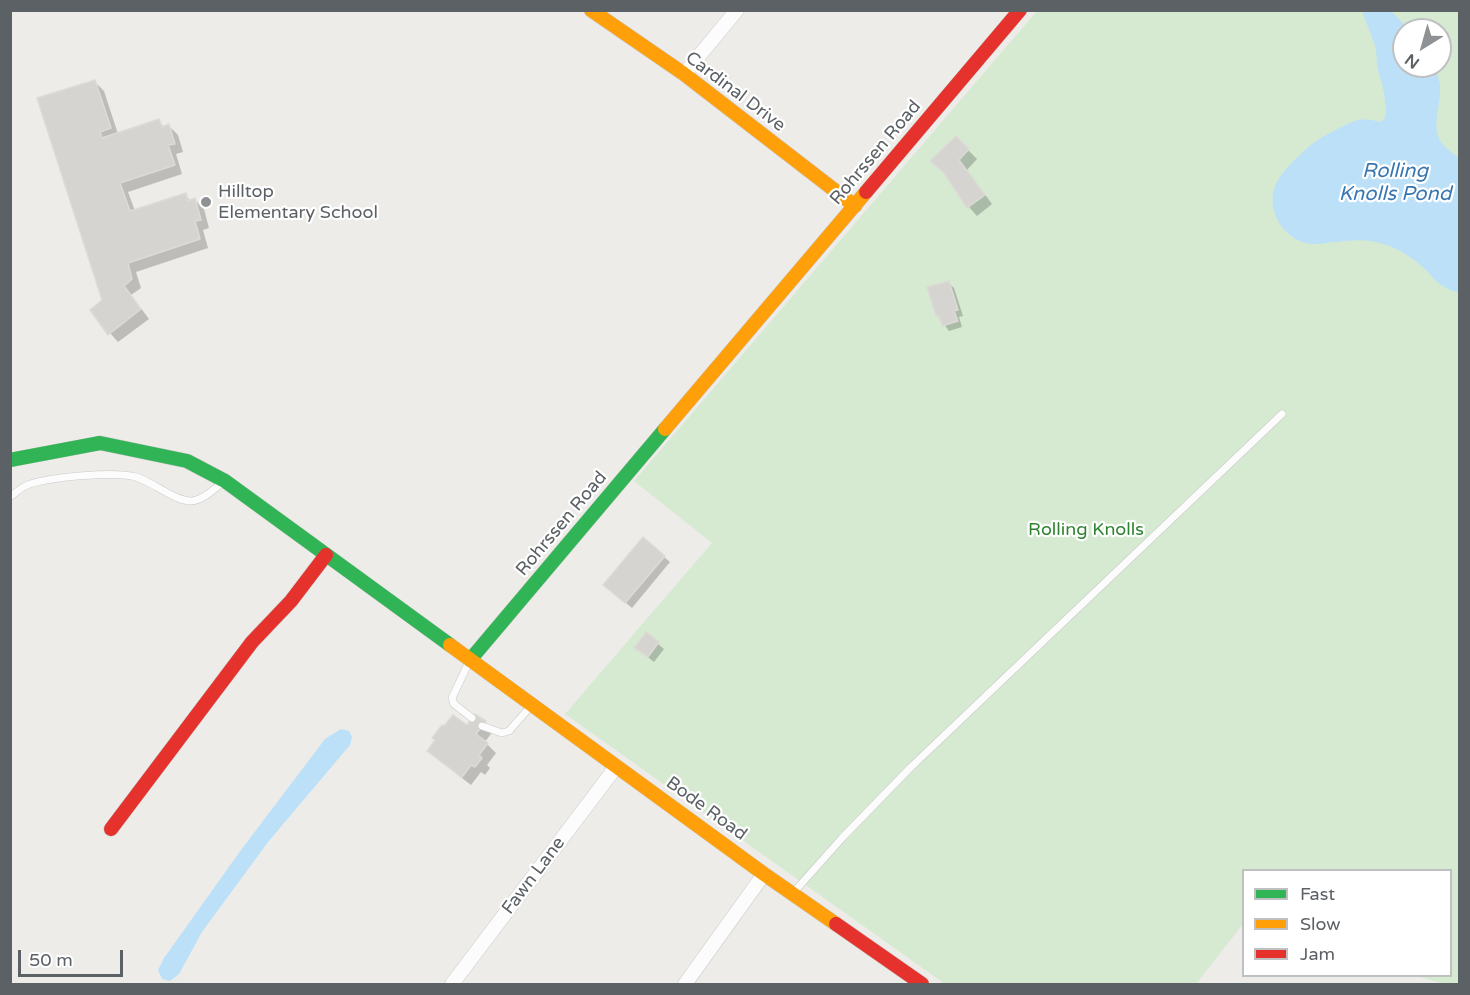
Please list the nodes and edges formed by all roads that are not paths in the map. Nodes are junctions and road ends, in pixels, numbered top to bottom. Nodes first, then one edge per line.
1 (591, 10) edge
2 (737, 10) edge
3 (1020, 10) edge
4 (684, 74) junction
5 (855, 206) junction
6 (1282, 414) dead end
7 (10, 460) edge
8 (225, 481) junction
9 (10, 497) edge
10 (326, 555) junction
11 (470, 660) junction
12 (532, 704) junction
13 (472, 718) dead end
14 (482, 726) dead end
15 (616, 767) junction
16 (111, 829) dead end
17 (764, 873) junction
18 (793, 894) junction
19 (452, 984) edge
20 (685, 984) edge
21 (922, 984) edge

1 - 4 street, Cardinal Drive
2 - 4 street
3 - 5 street, Rohrssen Road
4 - 5 street, Cardinal Drive
5 - 11 street, Rohrssen Road
6 - 18 lane
7 - 8 street
8 - 9 lane
8 - 10 street
10 - 11 street
10 - 16 street
11 - 12 street, Bode Road
11 - 13 lane
12 - 14 lane
12 - 15 street, Bode Road
15 - 17 street, Bode Road
15 - 19 street, Fawn Lane
17 - 18 street, Bode Road
17 - 20 street
18 - 21 street, Bode Road

